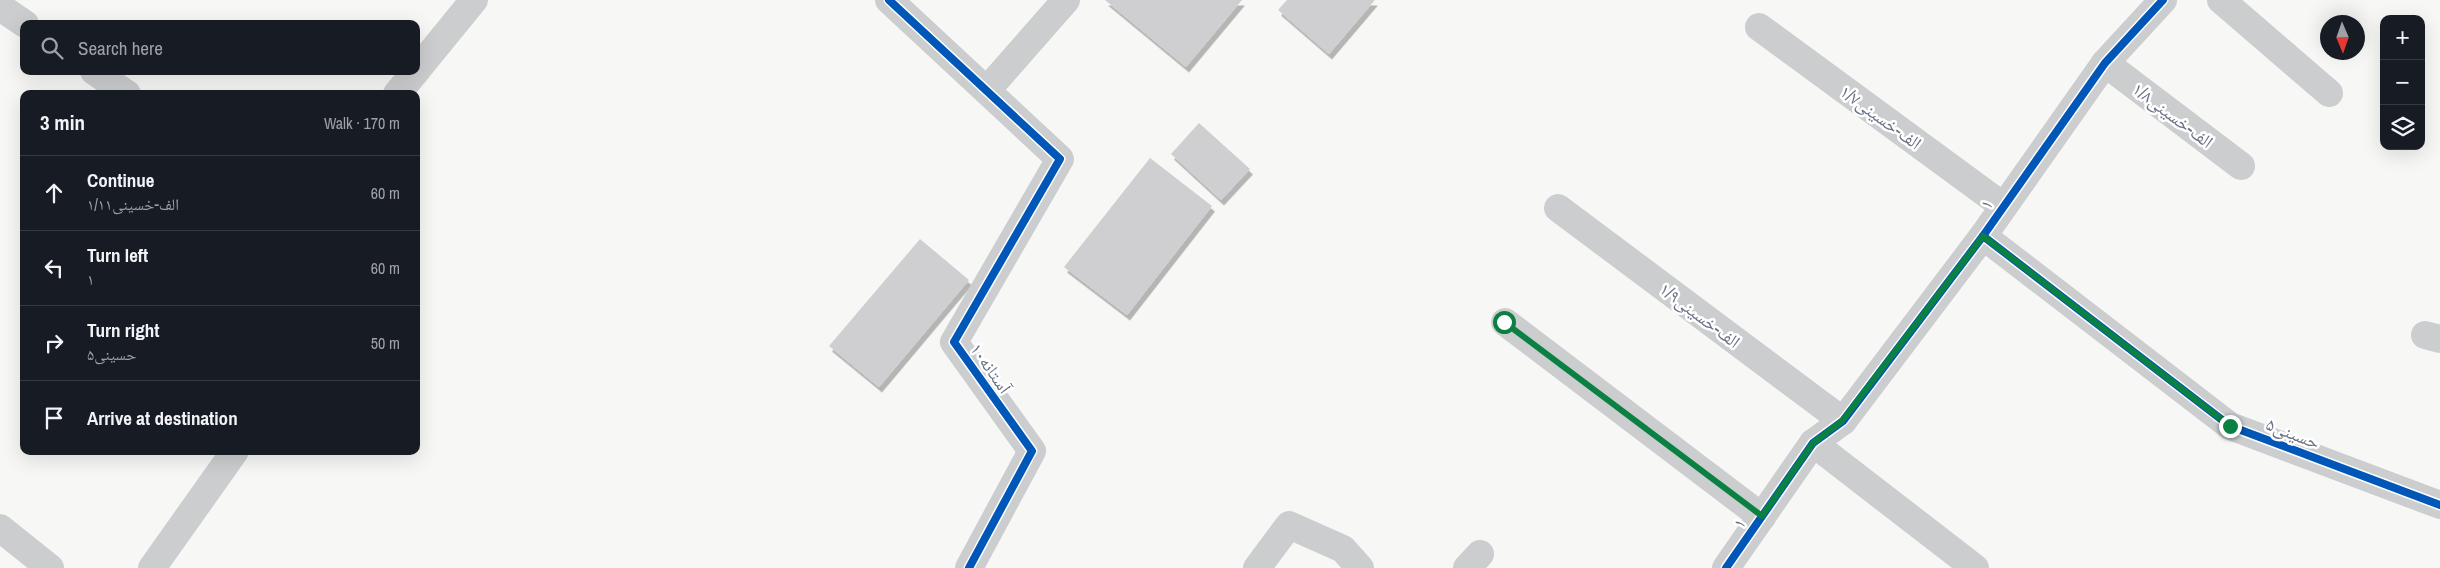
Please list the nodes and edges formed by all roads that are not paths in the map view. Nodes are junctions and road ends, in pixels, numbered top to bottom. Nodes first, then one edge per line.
1 (889, 0) edge
2 (1066, 0) edge
3 (2163, 0) edge
4 (2221, 0) edge
5 (464, 3) edge
6 (0, 6) edge
7 (20, 20) edge
8 (1759, 27) dead end
9 (2106, 64) junction
10 (420, 65) edge
11 (100, 75) edge
12 (413, 75) edge
13 (121, 90) edge
14 (400, 90) edge
15 (986, 90) junction
16 (2329, 93) dead end
17 (2241, 166) dead end
18 (2003, 206) junction
19 (1558, 208) dead end
20 (1983, 236) junction
21 (1504, 322) dead end
22 (1842, 421) junction
23 (1813, 443) junction
24 (232, 455) edge
25 (2440, 505) edge
26 (1762, 516) junction
27 (0, 528) edge
28 (50, 568) edge
29 (152, 568) edge
30 (969, 568) edge
31 (1257, 568) edge
32 (1360, 568) edge
33 (1726, 568) edge
34 (1975, 568) edge

1 - 15 street
2 - 15 street
3 - 9 street, ۱
4 - 16 street
5 - 10 street
6 - 7 street
8 - 18 street, الف-خسینی۱/۷
9 - 17 street, الف-خسینی۱/۸
9 - 18 street, ۱
11 - 13 street
12 - 14 street
15 - 30 street, آستانه۱۰
18 - 20 street, ۱
19 - 22 street, الف-خسینی۱/۹
20 - 22 street, ۱
20 - 25 street, حسینی۵
21 - 26 street
22 - 23 street, ۱
23 - 26 street, ۱
23 - 34 street
24 - 29 street
26 - 33 street, ۱
27 - 28 street
31 - 32 street

